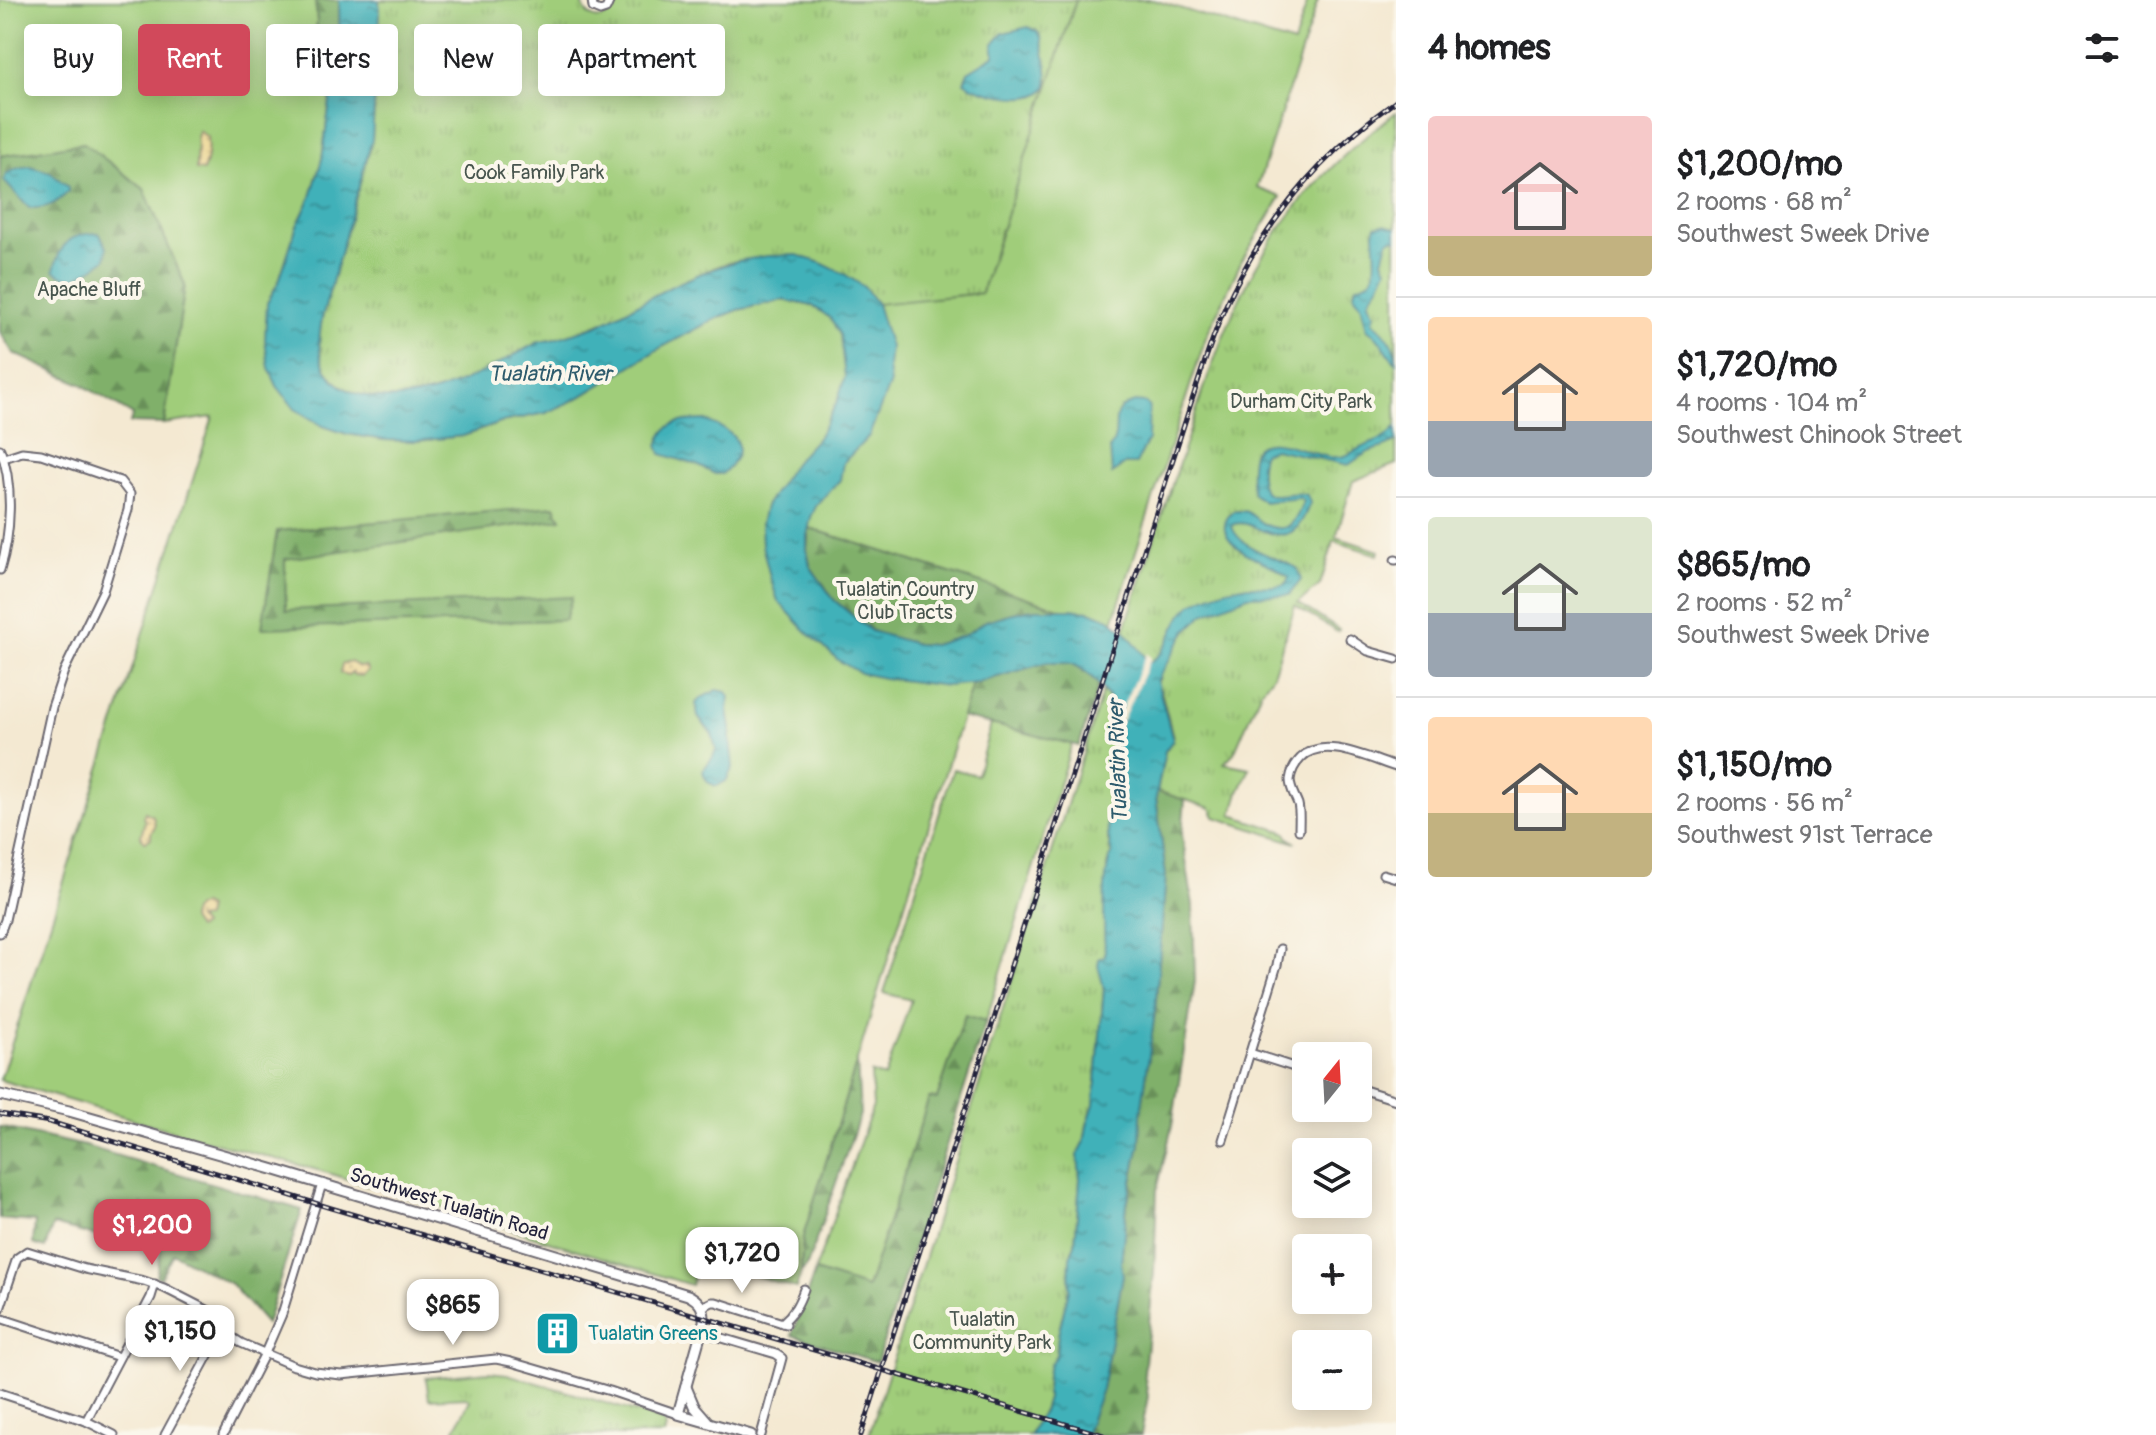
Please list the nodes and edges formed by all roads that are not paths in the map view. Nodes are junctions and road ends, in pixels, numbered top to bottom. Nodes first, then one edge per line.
1 (592, 0) edge
2 (610, 0) edge
3 (0, 449) edge
4 (4, 458) junction
5 (0, 504) edge
6 (10, 505) junction
7 (0, 570) edge
8 (1350, 639) dead end
9 (1396, 659) edge
10 (1396, 767) edge
11 (1299, 830) dead end
12 (1383, 874) dead end
13 (1396, 878) edge
14 (0, 933) edge
15 (1280, 949) dead end
16 (1250, 1053) junction
17 (1292, 1066) edge
18 (1372, 1092) edge
19 (0, 1095) edge
20 (1396, 1100) edge
21 (1223, 1140) dead end
22 (322, 1184) junction
23 (155, 1284) junction
24 (804, 1289) dead end
25 (702, 1307) junction
26 (0, 1309) edge
27 (0, 1318) edge
28 (223, 1328) junction
29 (702, 1332) junction
30 (265, 1353) junction
31 (119, 1357) junction
32 (686, 1387) junction
33 (0, 1393) edge
34 (678, 1414) junction
35 (86, 1421) junction
36 (710, 1424) junction
37 (114, 1435) edge
38 (165, 1435) edge
39 (223, 1435) edge
40 (751, 1435) edge
41 (761, 1435) edge

1 - 2 street
3 - 4 street
4 - 6 street
4 - 14 street
5 - 6 street
6 - 7 street
8 - 9 street
10 - 11 street
12 - 13 street
15 - 16 street
16 - 17 street
16 - 21 street
18 - 20 street
19 - 22 main road, Southwest Tualatin Road
22 - 25 main road, Southwest Tualatin Road
22 - 30 street
23 - 26 street
23 - 28 street
23 - 31 street
24 - 25 street
25 - 29 main road
27 - 31 street
28 - 30 street
28 - 38 street
29 - 32 main road
29 - 41 street
30 - 34 street
30 - 39 street
31 - 35 street
32 - 34 main road
32 - 36 main road
33 - 35 street
34 - 36 main road
35 - 37 street
36 - 40 main road

